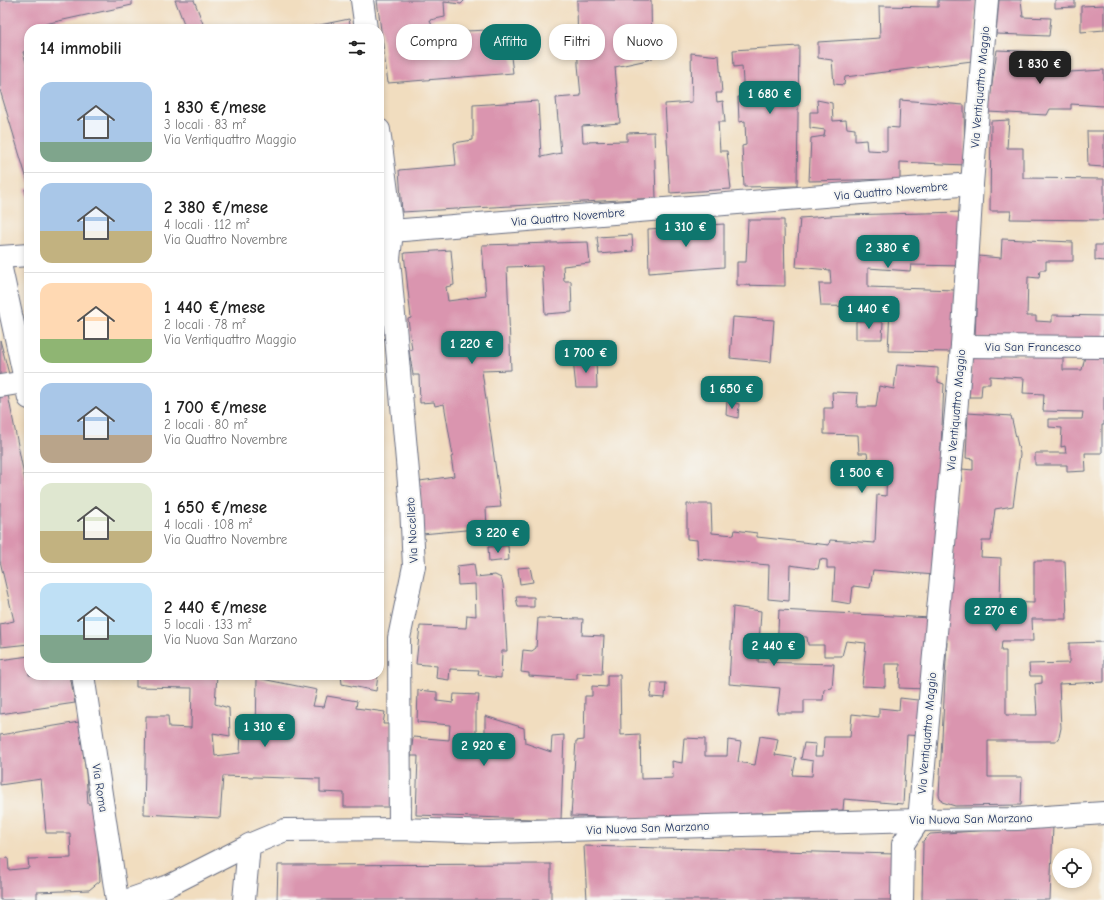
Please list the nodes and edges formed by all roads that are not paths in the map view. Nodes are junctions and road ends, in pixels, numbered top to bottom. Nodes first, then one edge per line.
1 (362, 0) edge
2 (987, 0) edge
3 (365, 24) edge
4 (972, 184) junction
5 (384, 215) edge
6 (385, 232) edge
7 (24, 255) edge
8 (0, 257) edge
9 (0, 264) edge
10 (962, 346) junction
11 (1104, 347) edge
12 (24, 376) edge
13 (0, 386) edge
14 (24, 390) edge
15 (84, 680) edge
16 (1104, 813) edge
17 (919, 820) junction
18 (400, 829) junction
19 (249, 845) junction
20 (117, 900) edge
21 (127, 900) edge
22 (244, 900) edge
23 (902, 900) edge

1 - 3 main road
2 - 4 main road, Via Ventiquattro Maggio
4 - 6 main road, Via Quattro Novembre
4 - 10 main road, Via Ventiquattro Maggio
5 - 6 main road, Via Nocelleto
6 - 18 main road, Via Nocelleto
7 - 8 main road
9 - 12 main road
10 - 11 main road, Via San Francesco
10 - 17 main road, Via Ventiquattro Maggio
13 - 14 main road
15 - 20 main road, Via Roma
16 - 17 main road, Via Nuova San Marzano
17 - 18 main road, Via Nuova San Marzano
17 - 23 main road
18 - 19 main road, Via Nuova San Marzano
19 - 21 street
19 - 22 main road

